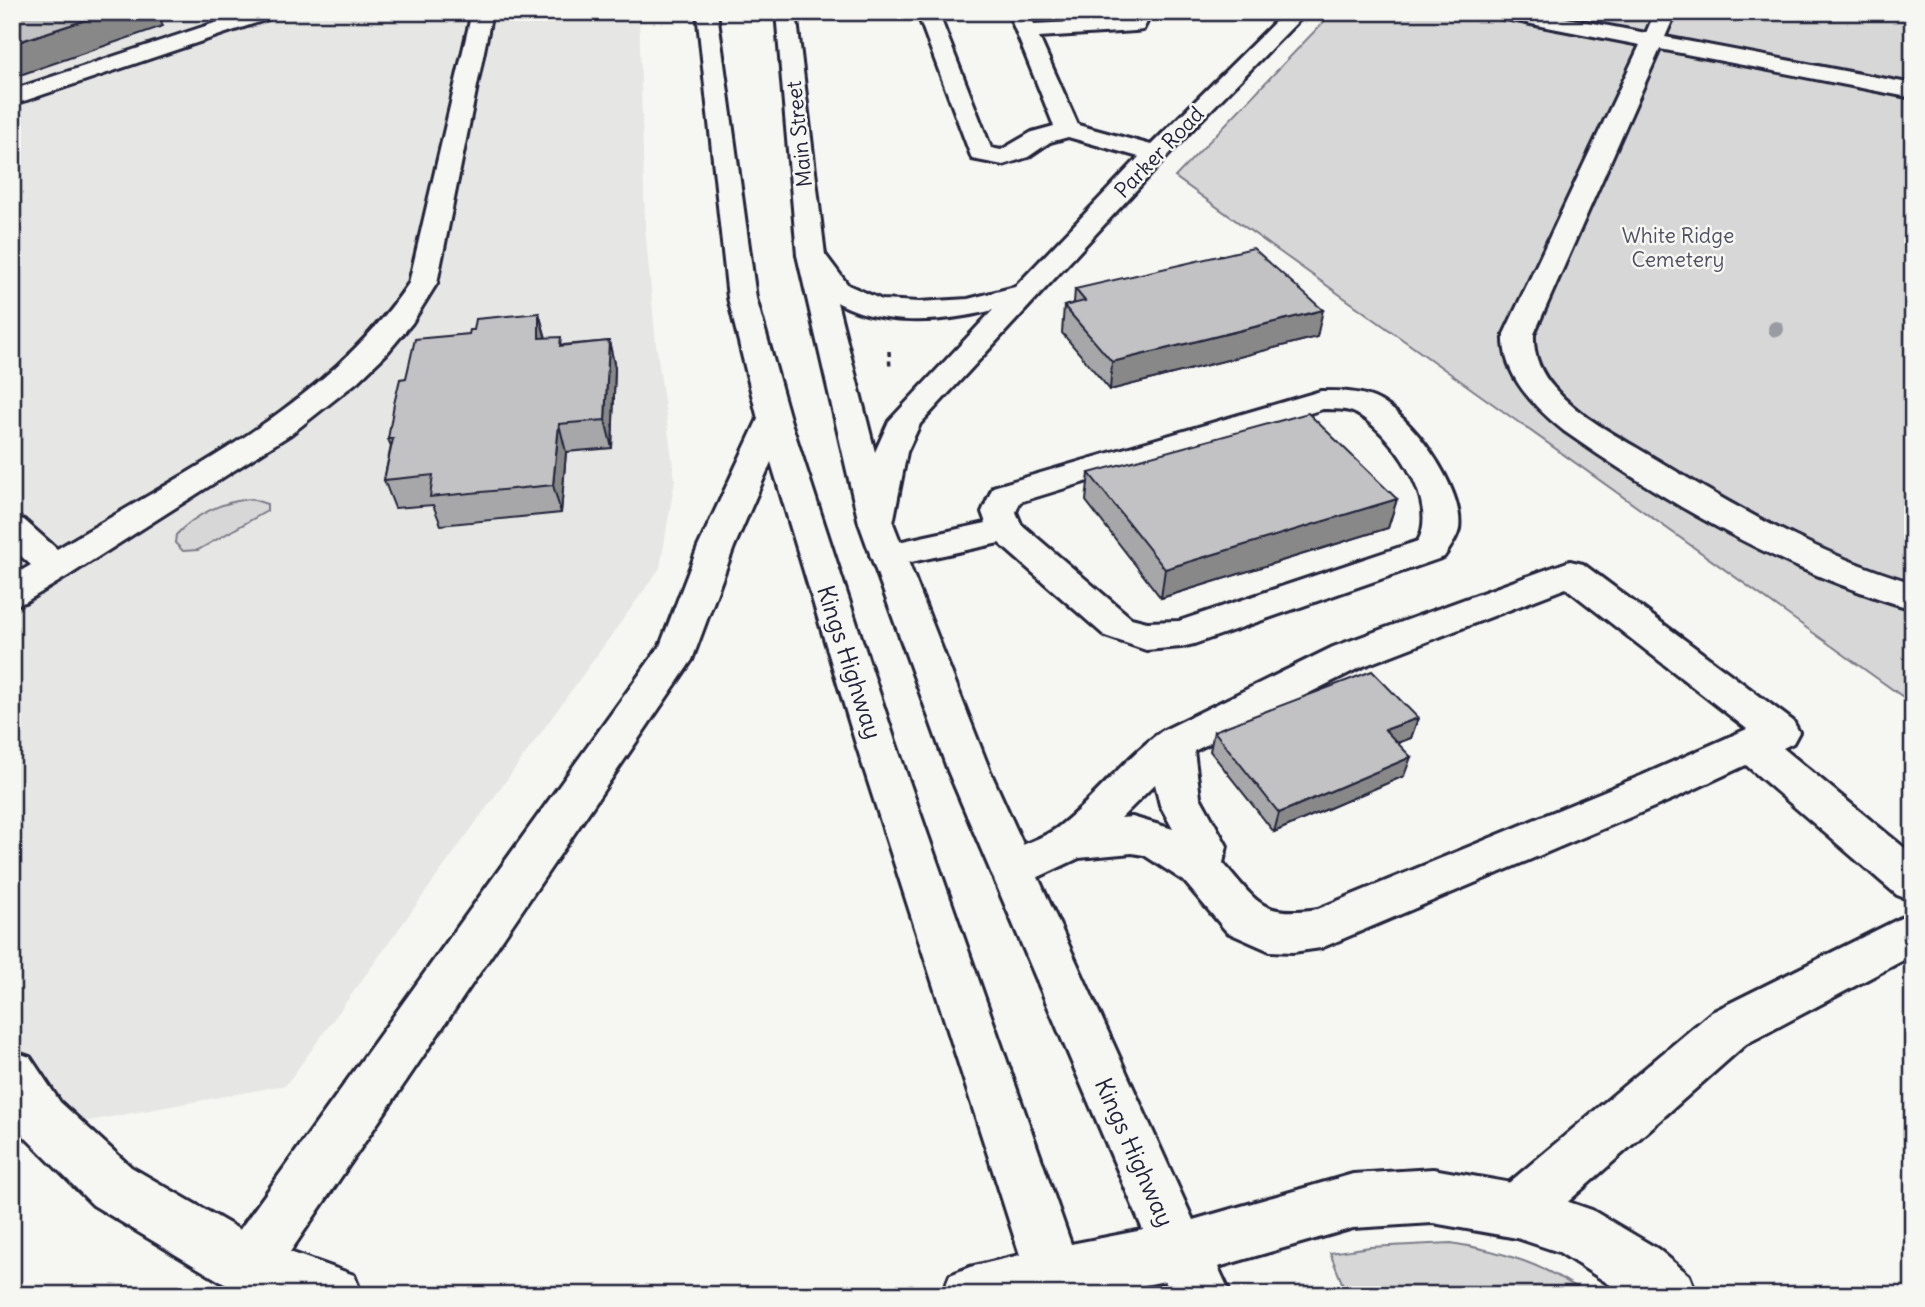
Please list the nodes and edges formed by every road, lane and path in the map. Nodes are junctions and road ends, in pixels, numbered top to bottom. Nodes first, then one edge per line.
1 (482, 12) edge
2 (707, 12) edge
3 (786, 12) edge
4 (927, 12) edge
5 (1142, 12) edge
6 (1297, 12) edge
7 (1500, 12) edge
8 (1665, 12) edge
9 (261, 15) dead end
10 (1023, 22) edge
11 (1651, 40) junction
12 (1913, 91) edge
13 (12, 98) edge
14 (1068, 130) junction
15 (1156, 154) junction
16 (811, 255) junction
17 (1023, 294) junction
18 (888, 350) dead end
19 (890, 381) dead end
20 (774, 419) junction
21 (12, 528) edge
22 (1006, 530) junction
23 (882, 539) junction
24 (55, 567) junction
25 (12, 593) edge
26 (1913, 596) edge
27 (1751, 744) junction
28 (1171, 746) junction
29 (1072, 841) junction
30 (1200, 868) junction
31 (1013, 871) junction
32 (1913, 882) edge
33 (1913, 933) edge
34 (12, 1074) edge
35 (1517, 1211) junction
36 (248, 1266) junction
37 (1191, 1273) edge
38 (1059, 1285) edge
39 (334, 1295) edge
40 (970, 1295) edge
41 (1669, 1295) edge

1 - 24 main road
2 - 20 main road, Kings Highway
3 - 16 main road, Main Street
4 - 14 main road
5 - 10 main road
6 - 15 main road, Parker Road
7 - 11 main road
8 - 11 main road
9 - 13 main road
10 - 14 main road
11 - 12 main road
11 - 26 main road
14 - 15 main road
15 - 17 main road, Parker Road
16 - 17 main road
16 - 23 main road, Kings Highway
17 - 23 main road, Parker Road
18 - 19 path
20 - 36 main road
20 - 38 main road, Kings Highway
21 - 24 main road
22 - 22 main road
22 - 23 main road
23 - 31 main road, Kings Highway
24 - 25 main road
27 - 28 main road
27 - 30 main road
27 - 32 main road
28 - 29 main road
28 - 30 main road
29 - 30 main road
29 - 31 main road
31 - 37 main road, Kings Highway
33 - 35 main road
34 - 36 main road
35 - 37 main road
35 - 41 main road
36 - 39 main road
37 - 38 main road
38 - 40 main road

